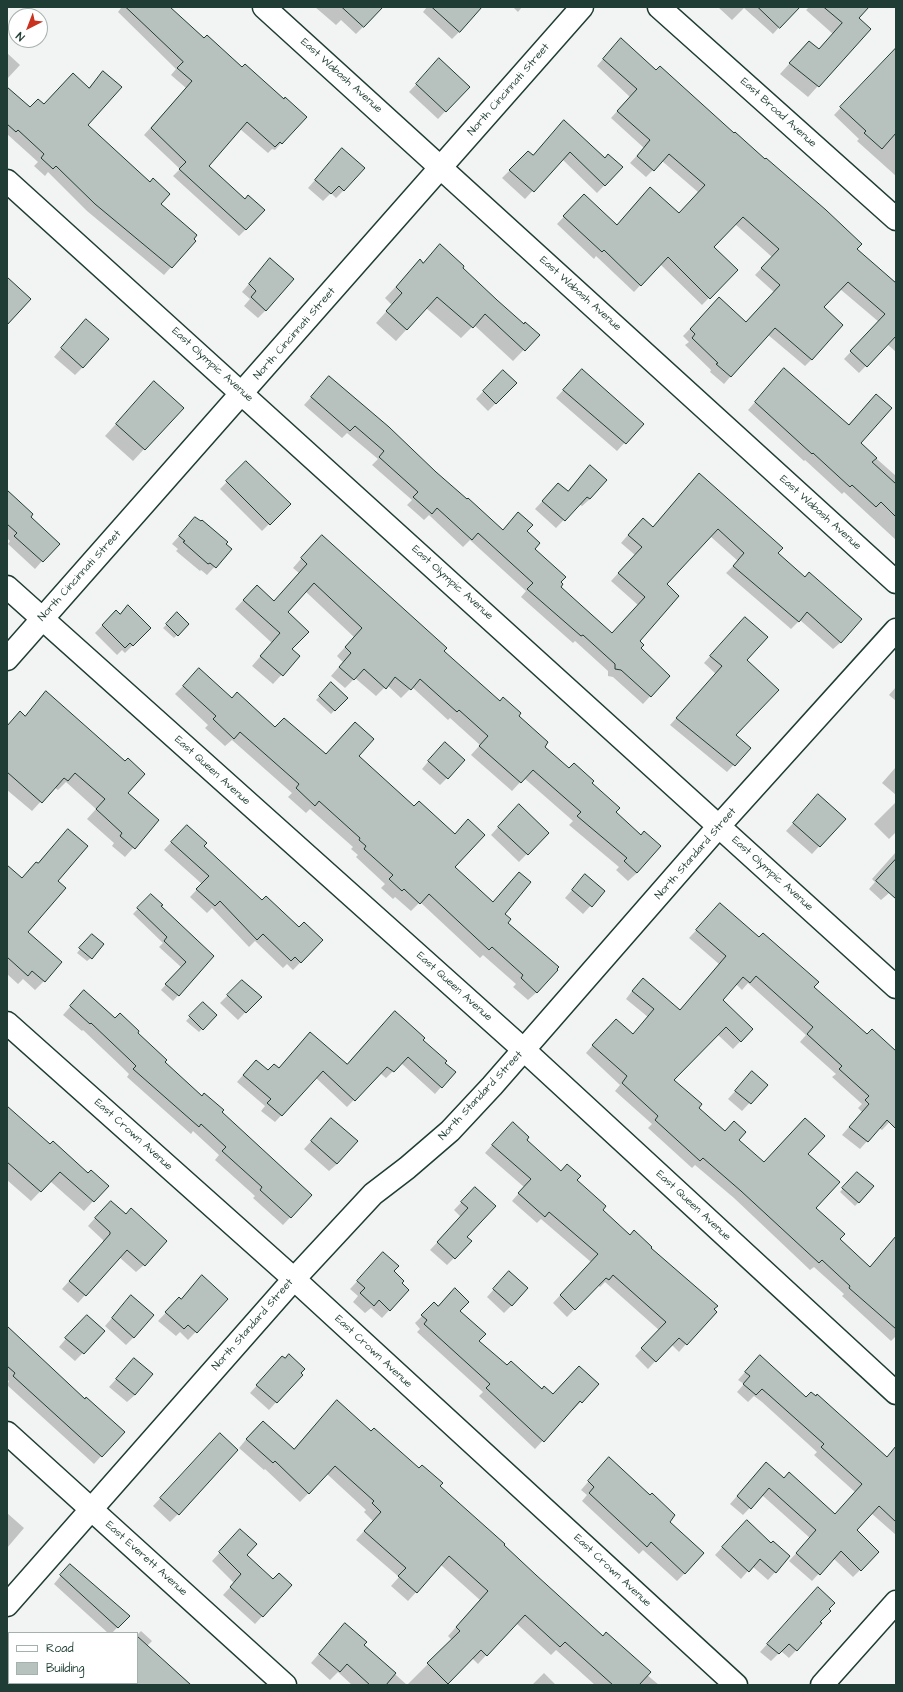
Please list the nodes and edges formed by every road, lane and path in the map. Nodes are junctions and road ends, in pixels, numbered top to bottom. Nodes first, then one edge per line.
1 (264, 7) edge
2 (582, 7) edge
3 (659, 7) edge
4 (441, 168) junction
5 (7, 181) edge
6 (896, 219) edge
7 (243, 393) junction
8 (896, 582) edge
9 (7, 587) edge
10 (42, 619) junction
11 (896, 630) edge
12 (7, 659) edge
13 (719, 826) junction
14 (896, 987) edge
15 (7, 1023) edge
16 (524, 1050) junction
17 (294, 1279) junction
18 (896, 1393) edge
19 (7, 1433) edge
20 (92, 1510) junction
21 (896, 1602) edge
22 (7, 1605) edge
23 (285, 1685) edge
24 (736, 1685) edge
25 (822, 1685) edge

1 - 4 street, East Wabash Avenue
2 - 4 street, North Cincinnati Street
3 - 6 street, East Broad Avenue
4 - 7 street, North Cincinnati Street
4 - 8 street, East Wabash Avenue
5 - 7 street, East Olympic Avenue
7 - 10 street, North Cincinnati Street
7 - 13 street, East Olympic Avenue
9 - 10 street, East Queen Avenue
10 - 12 street, North Cincinnati Street
10 - 16 street, East Queen Avenue
11 - 13 street, North Standard Street
13 - 14 street, East Olympic Avenue
13 - 16 street, North Standard Street
15 - 17 street, East Crown Avenue
16 - 17 street, North Standard Street
16 - 18 street, East Queen Avenue
17 - 20 street, North Standard Street
17 - 24 street, East Crown Avenue
19 - 20 street, East Everett Avenue
20 - 22 street, North Standard Street
20 - 23 street, East Everett Avenue
21 - 25 street

